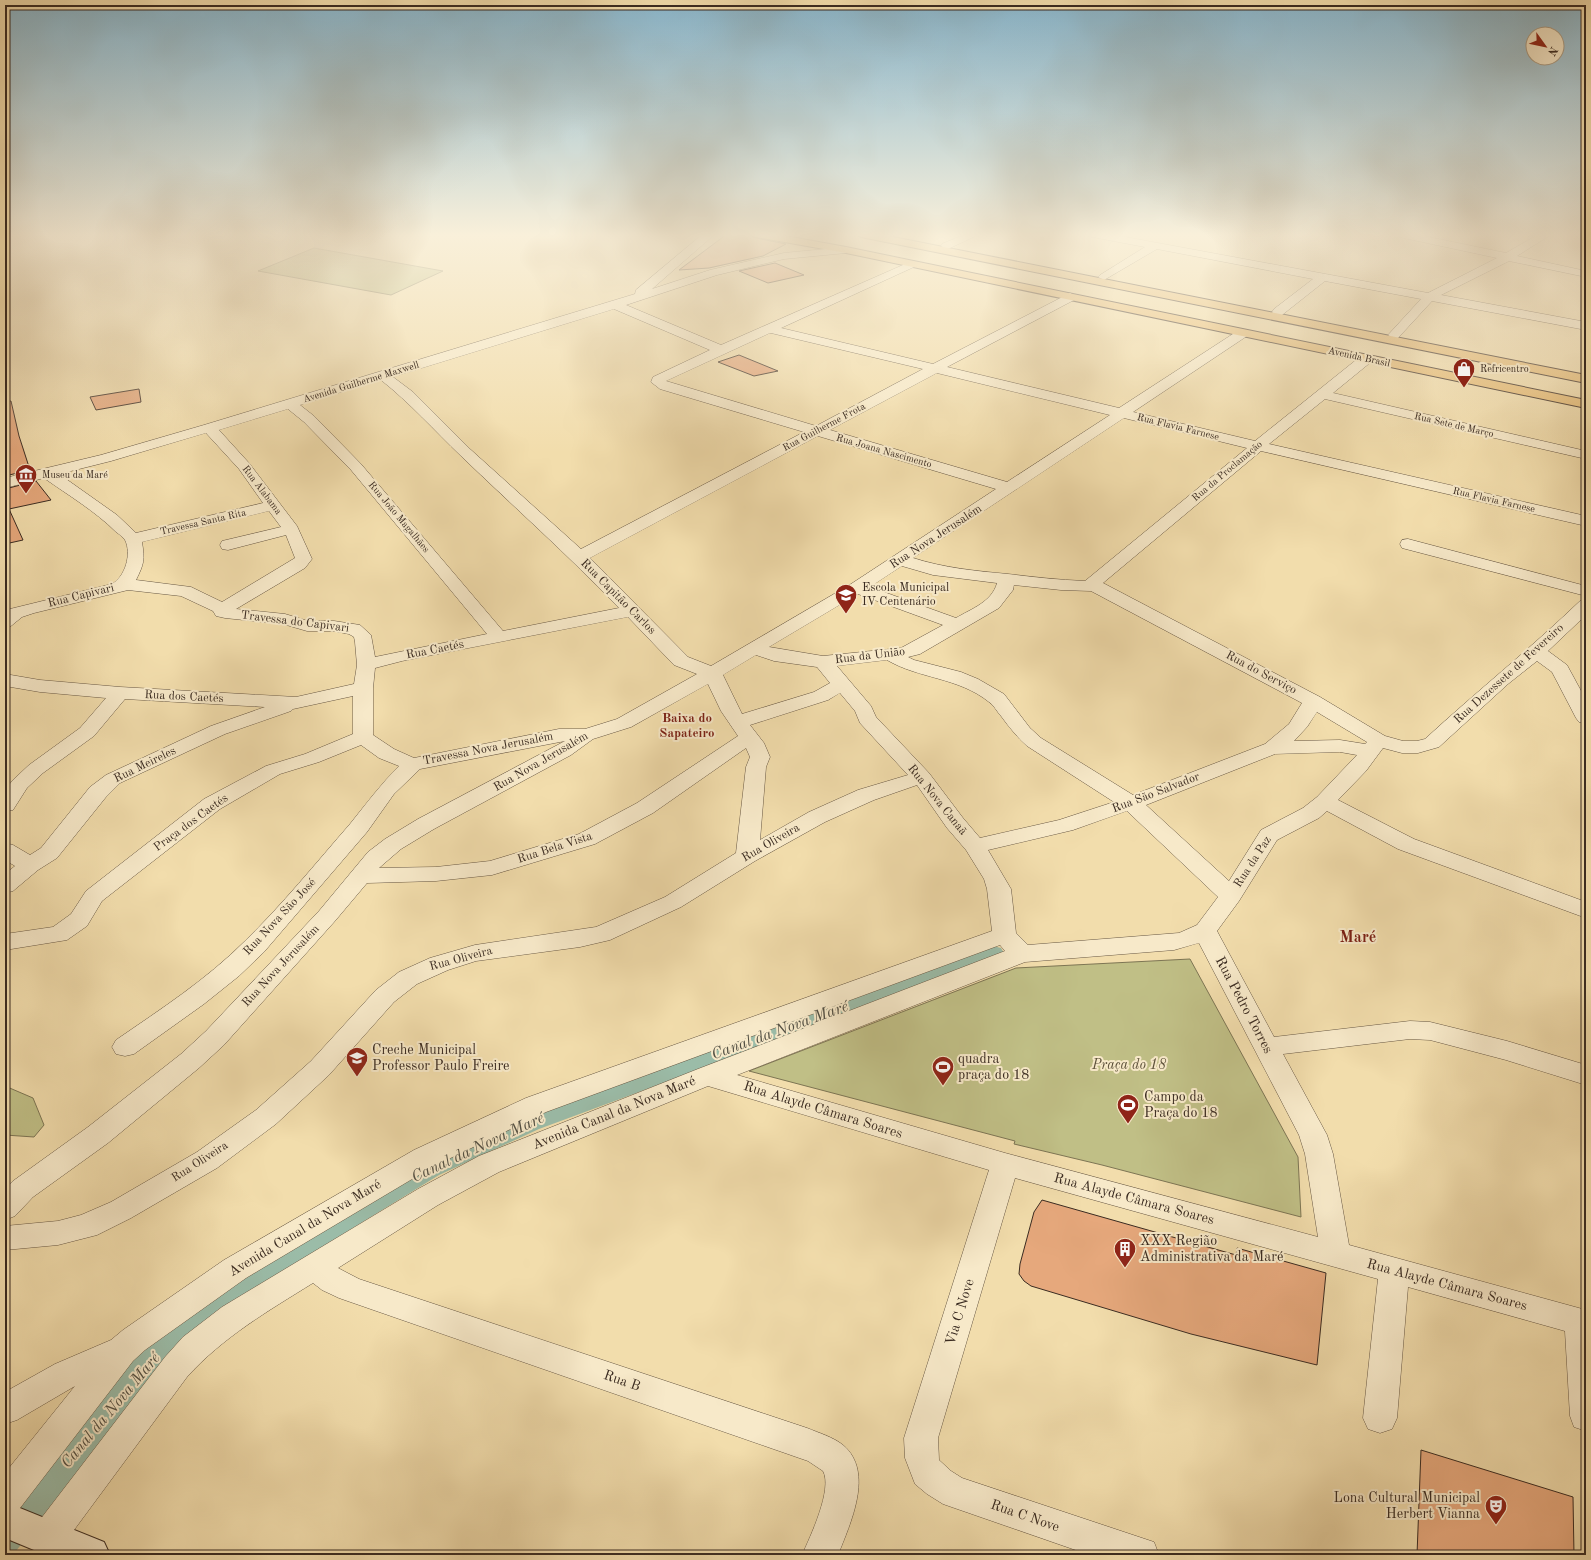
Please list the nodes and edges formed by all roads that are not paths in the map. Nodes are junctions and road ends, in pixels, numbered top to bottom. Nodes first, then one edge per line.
1 (609, 307) edge
2 (619, 307) edge
3 (819, 307) edge
4 (1051, 307) edge
5 (1117, 307) edge
6 (1146, 307) edge
7 (1230, 307) edge
8 (1252, 307) edge
9 (1285, 307) edge
10 (1421, 307) edge
11 (1483, 307) edge
12 (1278, 312) junction
13 (1586, 326) edge
14 (771, 329) junction
15 (1243, 333) junction
16 (1394, 335) junction
17 (721, 350) junction
18 (1366, 359) junction
19 (933, 368) junction
20 (384, 376) junction
21 (1585, 377) edge
22 (1321, 394) junction
23 (1586, 398) edge
24 (291, 404) junction
25 (1586, 404) edge
26 (1122, 413) junction
27 (209, 428) junction
28 (815, 431) junction
29 (1258, 446) junction
30 (1586, 455) edge
31 (47, 473) junction
32 (5, 484) edge
33 (1010, 488) junction
34 (273, 505) junction
35 (1586, 522) edge
36 (291, 529) junction
37 (133, 539) junction
38 (1408, 544) dead end
39 (228, 545) dead end
40 (579, 557) junction
41 (901, 560) junction
42 (1007, 579) junction
43 (125, 584) junction
44 (1091, 585) junction
45 (857, 588) junction
46 (1586, 591) edge
47 (1586, 605) edge
48 (223, 609) junction
49 (632, 611) junction
50 (5, 622) edge
51 (959, 625) junction
52 (500, 638) junction
53 (755, 649) junction
54 (1537, 652) junction
55 (890, 654) junction
56 (823, 662) junction
57 (366, 666) junction
58 (713, 673) junction
59 (5, 680) edge
60 (842, 684) junction
61 (363, 688) junction
62 (120, 693) junction
63 (1313, 701) junction
64 (296, 703) junction
65 (1586, 718) edge
66 (744, 730) junction
67 (586, 735) junction
68 (363, 737) junction
69 (1432, 743) joint
70 (1373, 745) junction
71 (1272, 748) junction
72 (413, 764) junction
73 (922, 777) junction
74 (1325, 802) junction
75 (1131, 803) junction
76 (5, 804) edge
77 (975, 846) junction
78 (5, 850) edge
79 (748, 856) junction
80 (30, 864) junction
81 (359, 876) junction
82 (5, 886) edge
83 (1231, 896) junction
84 (1586, 910) edge
85 (1205, 931) junction
86 (5, 942) edge
87 (1013, 945) junction
88 (125, 1047) dead end
89 (1266, 1047) junction
90 (1586, 1075) edge
91 (707, 1076) junction
92 (1005, 1164) junction
93 (5, 1208) edge
94 (5, 1238) edge
95 (1336, 1255) junction
96 (315, 1268) junction
97 (1394, 1271) junction
98 (1583, 1324) edge
99 (122, 1351) junction
100 (5, 1409) edge
101 (1586, 1416) edge
102 (1380, 1418) dead end
103 (921, 1460) joint
104 (20, 1522) edge
105 (91, 1555) edge
106 (820, 1555) edge
107 (1141, 1555) edge

1 - 20 street, Avenida Guilherme Maxwell
2 - 17 street
3 - 14 street
4 - 19 street, Rua Guilherme Frota
5 - 15 highway, Avenida Brasil
6 - 23 highway, Avenida Brasil
7 - 21 highway, Avenida Brasil
8 - 12 highway, Avenida Brasil
9 - 12 street
10 - 16 street
11 - 13 street
12 - 16 highway, Avenida Brasil
14 - 17 street
14 - 19 street, Rua Flavia Farnese
15 - 18 highway, Avenida Brasil
15 - 26 street, Rua Nova Jerusalém
16 - 21 highway, Avenida Brasil
17 - 28 street, Rua Joana Nascimento
18 - 22 street, Rua da Proclamação
18 - 25 highway, Avenida Brasil
19 - 26 street, Rua Flavia Farnese
19 - 28 street, Rua Guilherme Frota
20 - 24 street, Avenida Guilherme Maxwell
20 - 40 street, Rua Capitão Carlos
22 - 29 street, Rua da Proclamação
22 - 30 street, Rua Sete de Março
24 - 27 street, Avenida Guilherme Maxwell
24 - 52 street, Rua João Magalhães
26 - 29 street, Rua Flavia Farnese
26 - 33 street, Rua Nova Jerusalém
27 - 31 street, Avenida Guilherme Maxwell
27 - 34 street, Rua Alabama
28 - 33 street, Rua Joana Nascimento
28 - 40 street, Rua Guilherme Frota
29 - 35 street, Rua Flavia Farnese
29 - 44 street, Rua da Proclamação
31 - 32 street, Avenida Guilherme Maxwell
31 - 37 street
33 - 41 street, Rua Nova Jerusalém
34 - 36 street, Rua Alabama
34 - 37 street, Travessa Santa Rita
36 - 39 street
36 - 48 street, Rua Alabama
37 - 43 street, Rua Capivari
38 - 46 street
40 - 49 street, Rua Capitão Carlos
41 - 42 street, Rua do Serviço
41 - 45 street, Rua Nova Jerusalém
42 - 44 street, Rua do Serviço
42 - 51 street, Rua da União
43 - 48 street
43 - 50 street, Rua Capivari
44 - 63 street, Rua do Serviço
45 - 51 street
45 - 53 street, Rua Nova Jerusalém
47 - 54 street, Rua Dezessete de Fevereiro
48 - 57 street, Travessa do Capivari
49 - 52 street, Rua Caetés
49 - 58 street, Rua Capitão Carlos
51 - 55 street, Rua da União
52 - 57 street, Rua Caetés
53 - 56 street, Rua da União
53 - 58 street, Rua Nova Jerusalém
54 - 65 street
54 - 69 street, Rua Dezessete de Fevereiro
55 - 56 street, Rua da União
55 - 75 street
56 - 60 street, Rua Nova Canaã
57 - 61 street
58 - 66 street
58 - 67 street, Rua Nova Jerusalém
59 - 62 street, Rua dos Caetés
60 - 66 street, Rua Bela Vista
60 - 73 street, Rua Nova Canaã
61 - 64 street, Rua dos Caetés
61 - 68 street
62 - 64 street, Rua dos Caetés
62 - 76 street
63 - 70 street, Rua do Serviço
63 - 71 street, Rua São Salvador
64 - 80 street, Rua Meireles
66 - 79 street
66 - 81 street, Rua Bela Vista
67 - 72 street, Travessa Nova Jerusalém
67 - 81 street, Rua Nova Jerusalém
68 - 72 street
68 - 86 street, Praça dos Caetés
69 - 70 street, Rua do Serviço
70 - 71 street
70 - 74 street, Rua da Paz
71 - 75 street, Rua São Salvador
72 - 88 street, Rua Nova São José
73 - 77 street, Rua Nova Canaã
73 - 79 street, Rua Oliveira
74 - 83 street, Rua da Paz
74 - 84 street
75 - 77 street, Rua São Salvador
75 - 83 street
77 - 87 street, Rua Nova Canaã
78 - 80 street
79 - 94 street, Rua Oliveira
80 - 82 street, Rua Meireles
81 - 93 street, Rua Nova Jerusalém
83 - 85 street, Rua da Paz
85 - 87 street
85 - 89 street, Rua Pedro Torres
87 - 91 street, Avenida Canal da Nova Maré
87 - 99 street, Avenida Canal da Nova Maré
89 - 90 street
89 - 95 street, Rua Pedro Torres
91 - 92 street, Rua Alayde Câmara Soares
91 - 96 street, Avenida Canal da Nova Maré
92 - 95 street, Rua Alayde Câmara Soares
92 - 103 street, Via C Nove
95 - 97 street, Rua Alayde Câmara Soares
96 - 104 street, Avenida Canal da Nova Maré
96 - 106 street, Rua B
97 - 98 street, Rua Alayde Câmara Soares
97 - 102 street
98 - 101 street
99 - 100 street
99 - 104 street, Avenida Canal da Nova Maré
103 - 107 street, Rua C Nove
104 - 105 street

